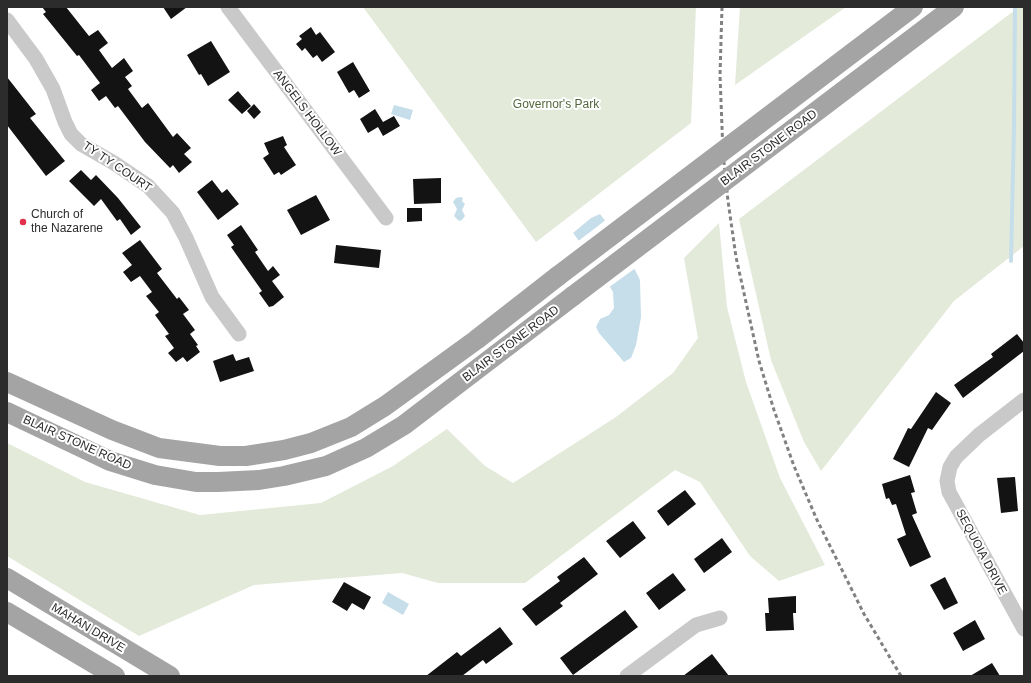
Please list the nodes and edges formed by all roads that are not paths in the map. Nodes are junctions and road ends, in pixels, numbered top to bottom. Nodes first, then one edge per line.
1 (228, 7) edge
2 (913, 7) edge
3 (954, 7) edge
4 (7, 20) edge
5 (386, 218) dead end
6 (239, 334) dead end
7 (447, 362) junction
8 (462, 381) junction
9 (7, 382) edge
10 (1024, 400) edge
11 (7, 412) edge
12 (159, 448) junction
13 (155, 475) junction
14 (7, 578) edge
15 (7, 612) edge
16 (720, 618) dead end
17 (1024, 629) edge
18 (115, 676) edge
19 (170, 676) edge
20 (627, 676) edge

1 - 5 street, ANGELS HOLLOW
2 - 7 main road, BLAIR STONE ROAD, bridge
3 - 8 main road, BLAIR STONE ROAD, bridge
4 - 6 street, TY TY COURT
7 - 8 main road
7 - 12 main road, BLAIR STONE ROAD
8 - 13 main road, BLAIR STONE ROAD
9 - 12 main road, BLAIR STONE ROAD
10 - 17 street, SEQUOIA DRIVE
11 - 13 main road, BLAIR STONE ROAD
12 - 13 main road
14 - 19 main road, MAHAN DRIVE
15 - 18 main road
16 - 20 street

